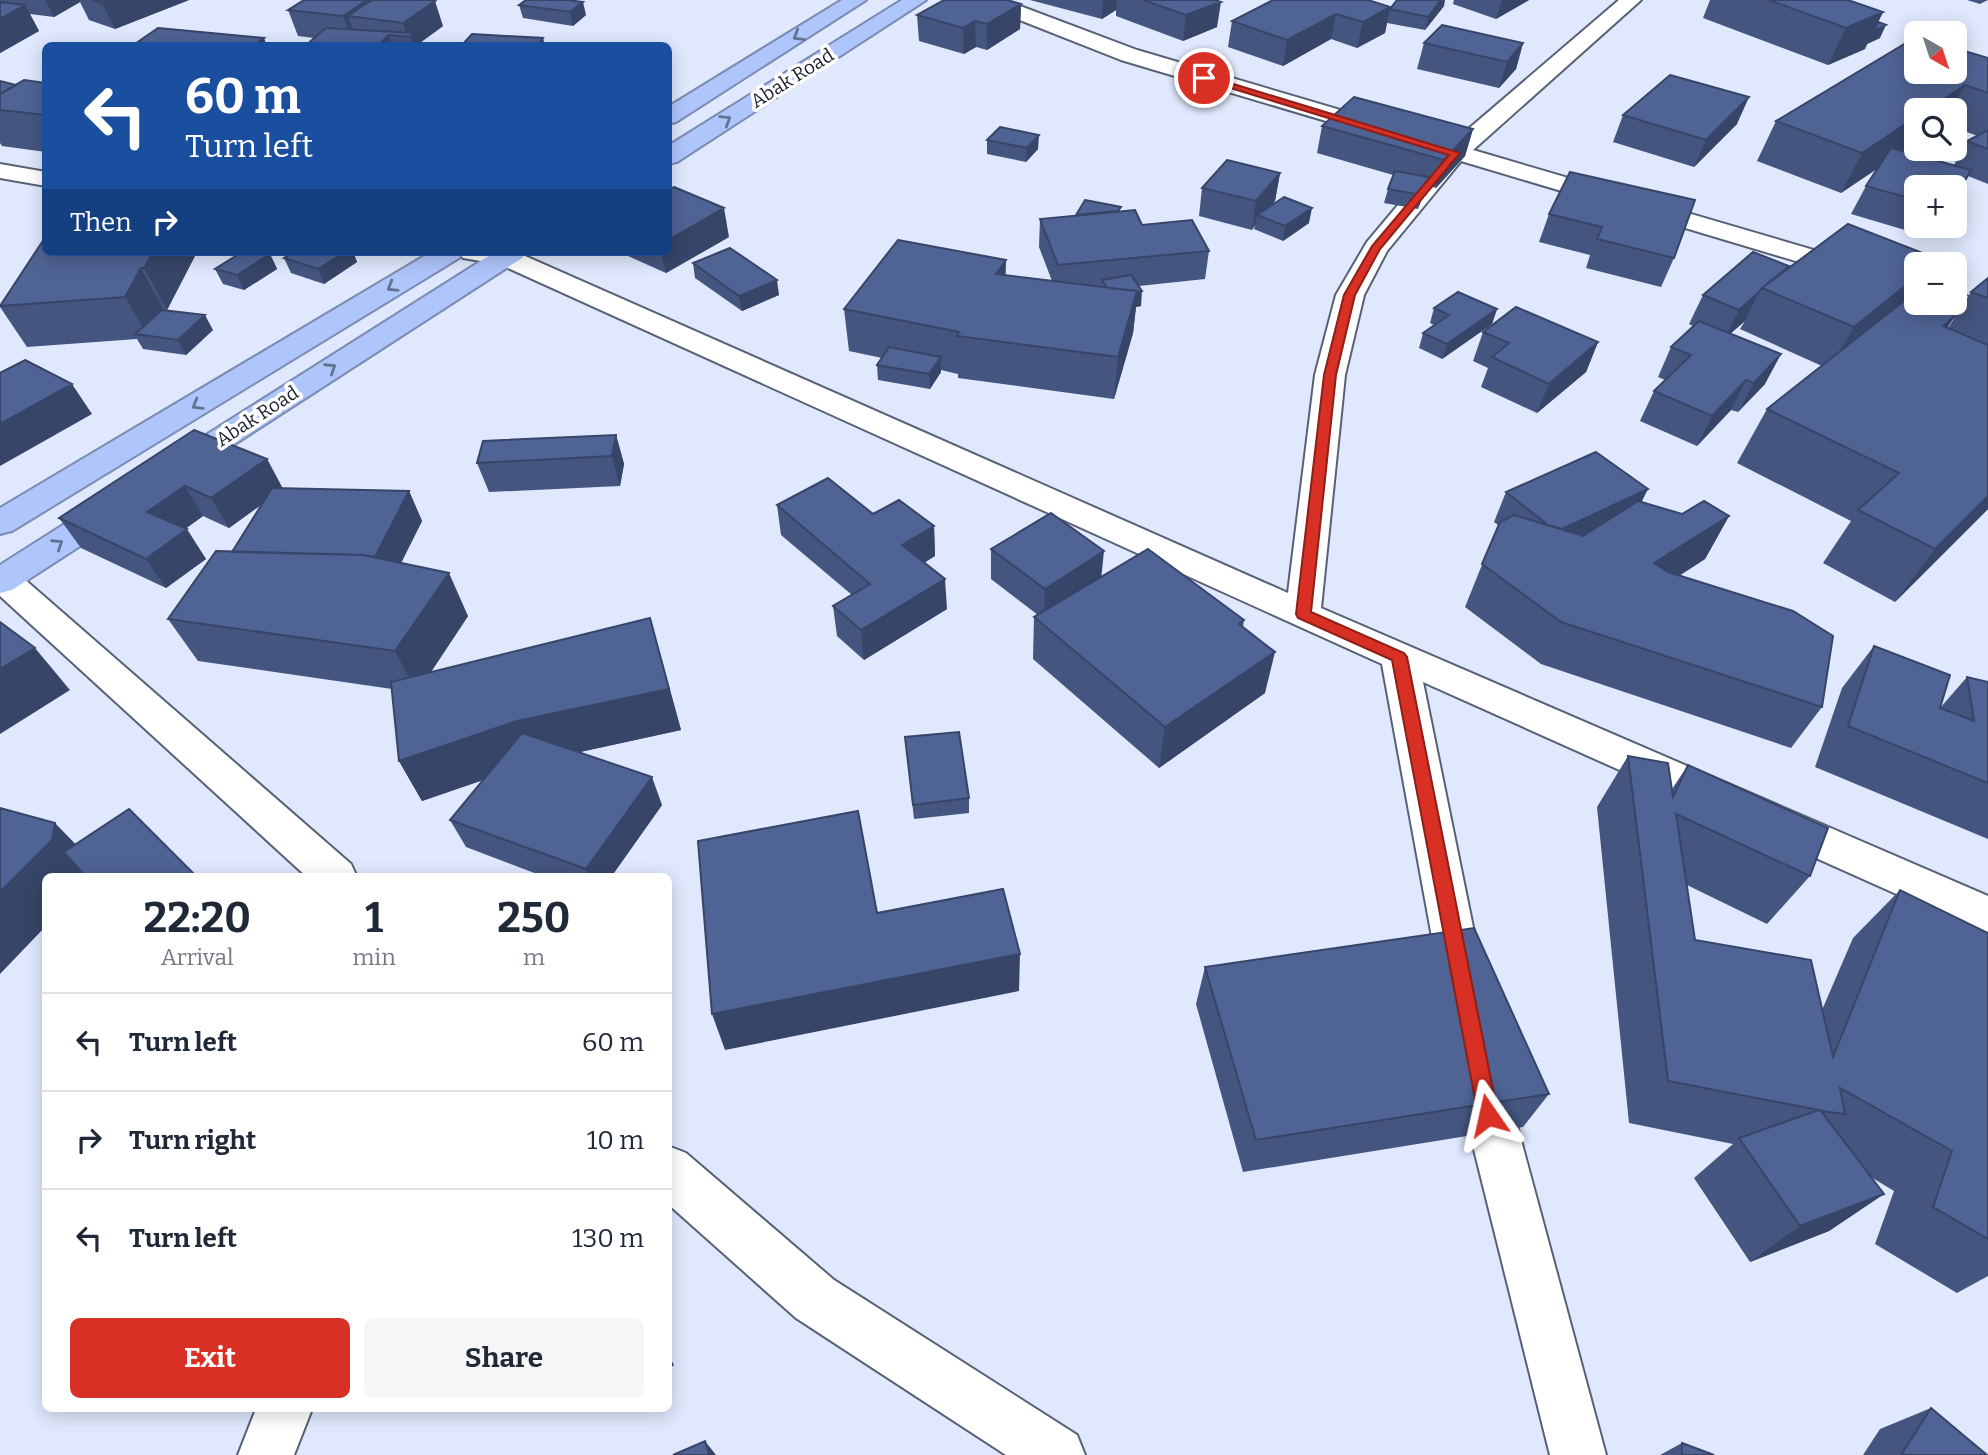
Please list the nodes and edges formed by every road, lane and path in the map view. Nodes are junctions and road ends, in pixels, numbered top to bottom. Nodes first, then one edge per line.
1 (856, 0) edge
2 (916, 0) edge
3 (986, 0) edge
4 (1631, 0) edge
5 (672, 115) edge
6 (1455, 153) junction
7 (672, 154) edge
8 (0, 171) edge
9 (42, 178) edge
10 (443, 256) edge
11 (494, 256) edge
12 (501, 256) edge
13 (1904, 285) edge
14 (1967, 305) edge
15 (1988, 311) edge
16 (0, 523) edge
17 (2, 580) edge
18 (1303, 614) junction
19 (1399, 657) junction
20 (332, 873) edge
21 (1988, 916) edge
22 (672, 1174) edge
23 (283, 1412) edge
24 (266, 1455) edge
25 (1057, 1455) edge
26 (1578, 1455) edge

1 -> 5 highway, Abak Road
7 -> 2 highway, Abak Road
3 - 6 street
4 - 6 street
6 - 13 street
6 - 18 street
8 - 9 street
10 -> 16 highway, Abak Road
17 -> 11 highway, Abak Road
12 - 18 street
14 - 15 street
17 - 20 street
18 - 19 street
19 - 21 street
19 - 26 street
22 - 25 street
23 - 24 street

